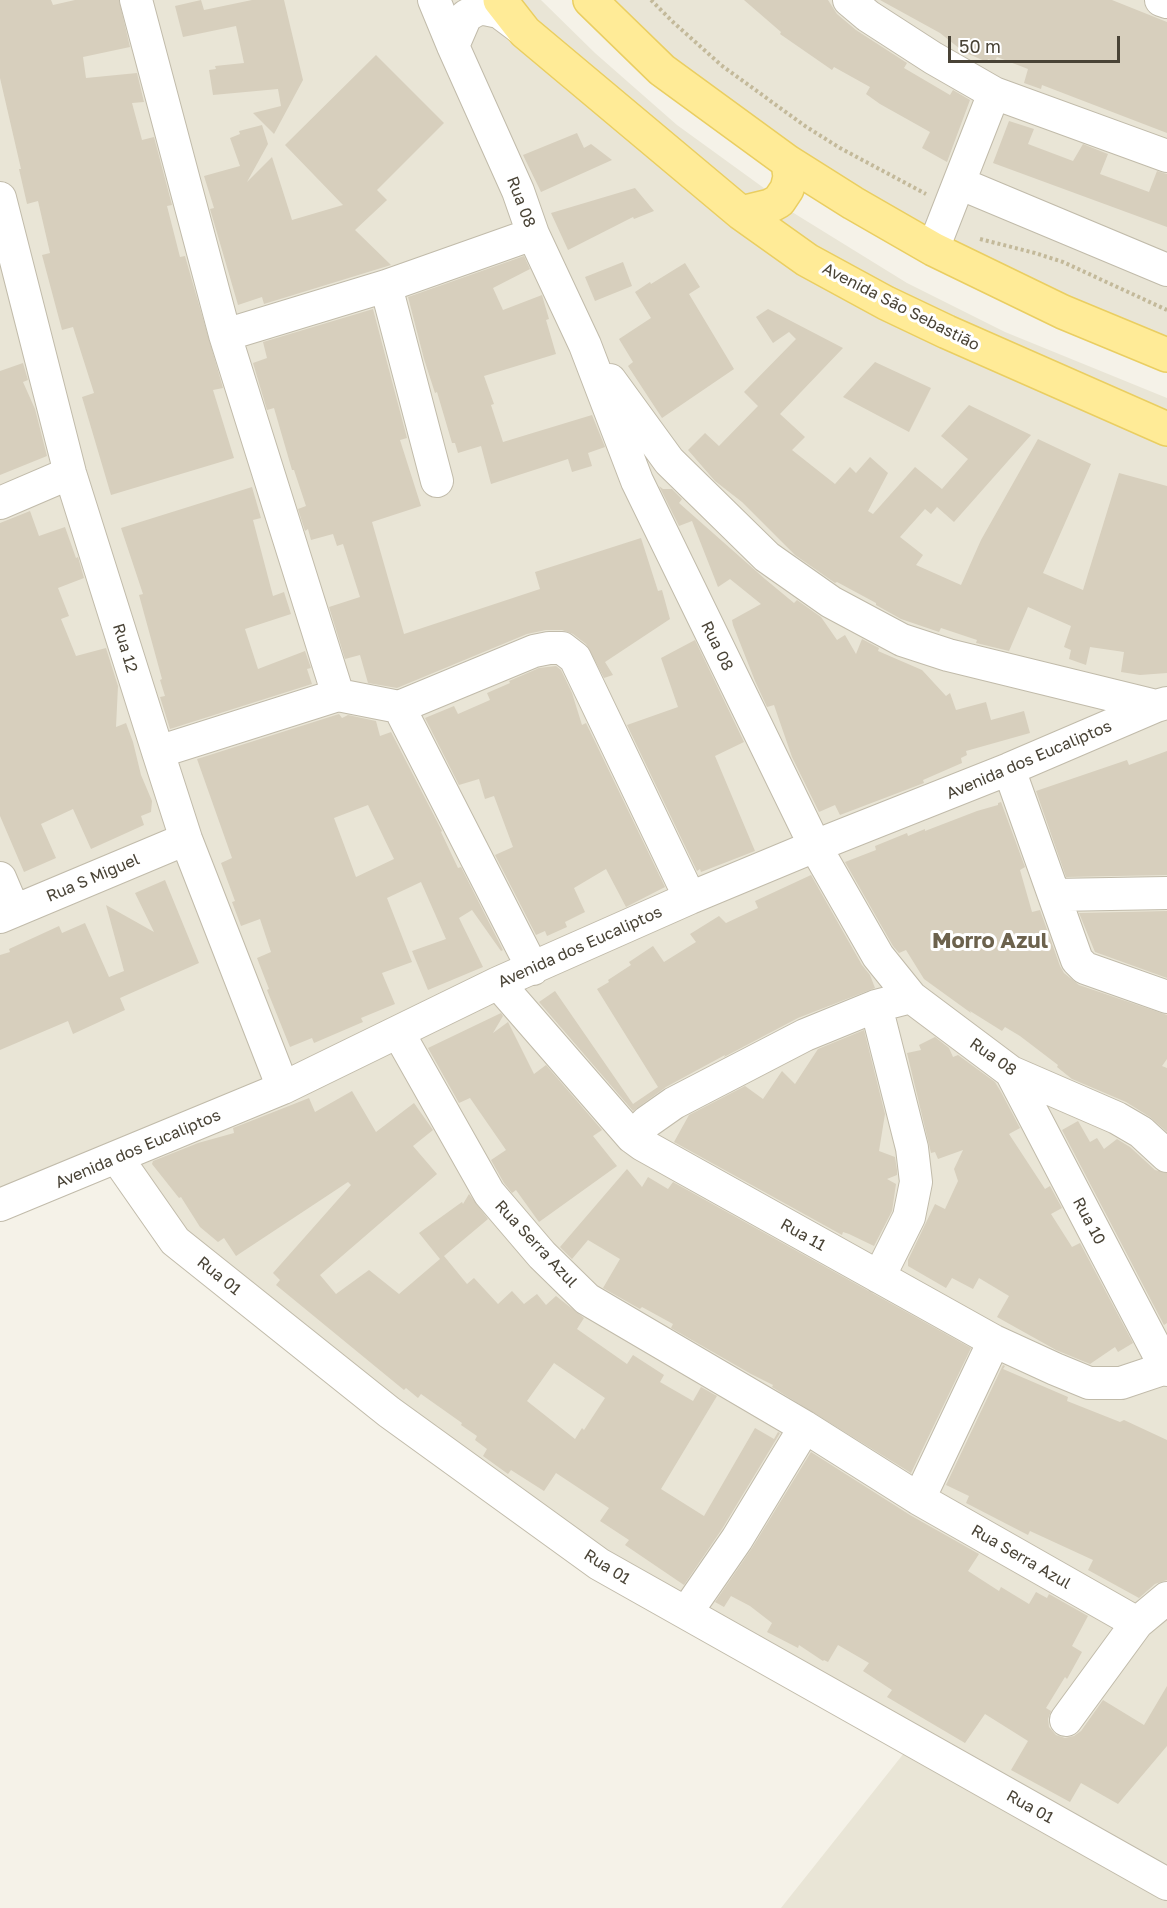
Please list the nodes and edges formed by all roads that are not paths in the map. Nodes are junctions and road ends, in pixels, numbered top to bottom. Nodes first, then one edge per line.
1 (136, 0) edge
2 (434, 0) edge
3 (500, 0) edge
4 (590, 0) edge
5 (1161, 0) edge
6 (1167, 2) edge
7 (864, 5) edge
8 (525, 32) junction
9 (453, 46) junction
10 (994, 93) junction
11 (1167, 156) edge
12 (788, 162) junction
13 (0, 198) edge
14 (741, 213) junction
15 (946, 216) junction
16 (533, 234) junction
17 (1167, 270) edge
18 (386, 286) junction
19 (12, 297) edge
20 (225, 335) junction
21 (585, 345) junction
22 (1167, 356) edge
23 (1167, 429) edge
24 (669, 461) junction
25 (70, 473) junction
26 (437, 481) dead end
27 (637, 481) junction
28 (0, 503) edge
29 (338, 695) junction
30 (1162, 704) edge
31 (399, 707) junction
32 (158, 752) junction
33 (1009, 769) junction
34 (186, 839) junction
35 (815, 846) junction
36 (0, 878) edge
37 (1167, 893) edge
38 (1054, 895) junction
39 (690, 898) junction
40 (7, 914) edge
41 (533, 969) junction
42 (498, 983) junction
43 (911, 997) junction
44 (1167, 997) edge
45 (876, 1006) junction
46 (398, 1032) junction
47 (1011, 1072) junction
48 (284, 1088) junction
49 (632, 1137) junction
50 (1167, 1156) edge
51 (117, 1158) junction
52 (0, 1206) edge
53 (879, 1277) junction
54 (994, 1341) junction
55 (1166, 1369) edge
56 (805, 1427) junction
57 (919, 1499) junction
58 (1167, 1598) edge
59 (686, 1613) junction
60 (1137, 1623) junction
61 (1066, 1720) dead end
62 (1167, 1884) edge

1 - 20 street
2 - 9 street, Rua 08
3 - 8 main road, Avenida São Sebastião
4 - 12 main road
5 - 6 street
7 - 10 street
8 - 9 street
8 - 14 main road, Avenida São Sebastião
9 - 16 street, Rua 08
10 - 11 street
10 - 15 street
12 - 14 main road
12 - 15 main road
13 - 19 street, Rua 12
14 - 23 main road, Avenida São Sebastião
15 - 17 street
15 - 22 main road
16 - 18 street
16 - 21 street, Rua 08
18 - 20 street
18 - 26 street
19 - 25 street, Rua 12
20 - 29 street
21 - 24 street
21 - 27 street, Rua 08
24 - 27 street
24 - 30 street
25 - 28 street
25 - 32 street, Rua 12
27 - 35 street, Rua 08
29 - 31 street
29 - 32 street
30 - 33 street, Avenida dos Eucaliptos
31 - 39 street
31 - 41 street
32 - 34 street, Rua 12
33 - 35 street, Avenida dos Eucaliptos
33 - 38 street
34 - 40 street, Rua S Miguel
34 - 48 street, Rua 12
35 - 39 street, Avenida dos Eucaliptos
35 - 43 street, Rua 08
36 - 40 street
37 - 38 street
38 - 44 street
39 - 41 street, Avenida dos Eucaliptos
41 - 42 street, Avenida dos Eucaliptos
42 - 46 street, Avenida dos Eucaliptos
42 - 49 street, Rua 11
43 - 45 street
43 - 47 street, Rua 08
45 - 49 street
45 - 53 street
46 - 48 street, Avenida dos Eucaliptos
46 - 56 street, Rua Serra Azul
47 - 50 street, Rua 08
47 - 55 street, Rua 10
48 - 51 street, Avenida dos Eucaliptos
49 - 53 street, Rua 11
51 - 52 street, Avenida dos Eucaliptos
51 - 59 street, Rua 01
53 - 54 street, Rua 11
54 - 55 street, Rua 11
54 - 57 street
56 - 57 street, Rua Serra Azul
56 - 59 street
57 - 60 street, Rua Serra Azul
58 - 60 street
59 - 62 street, Rua 01
60 - 61 street

